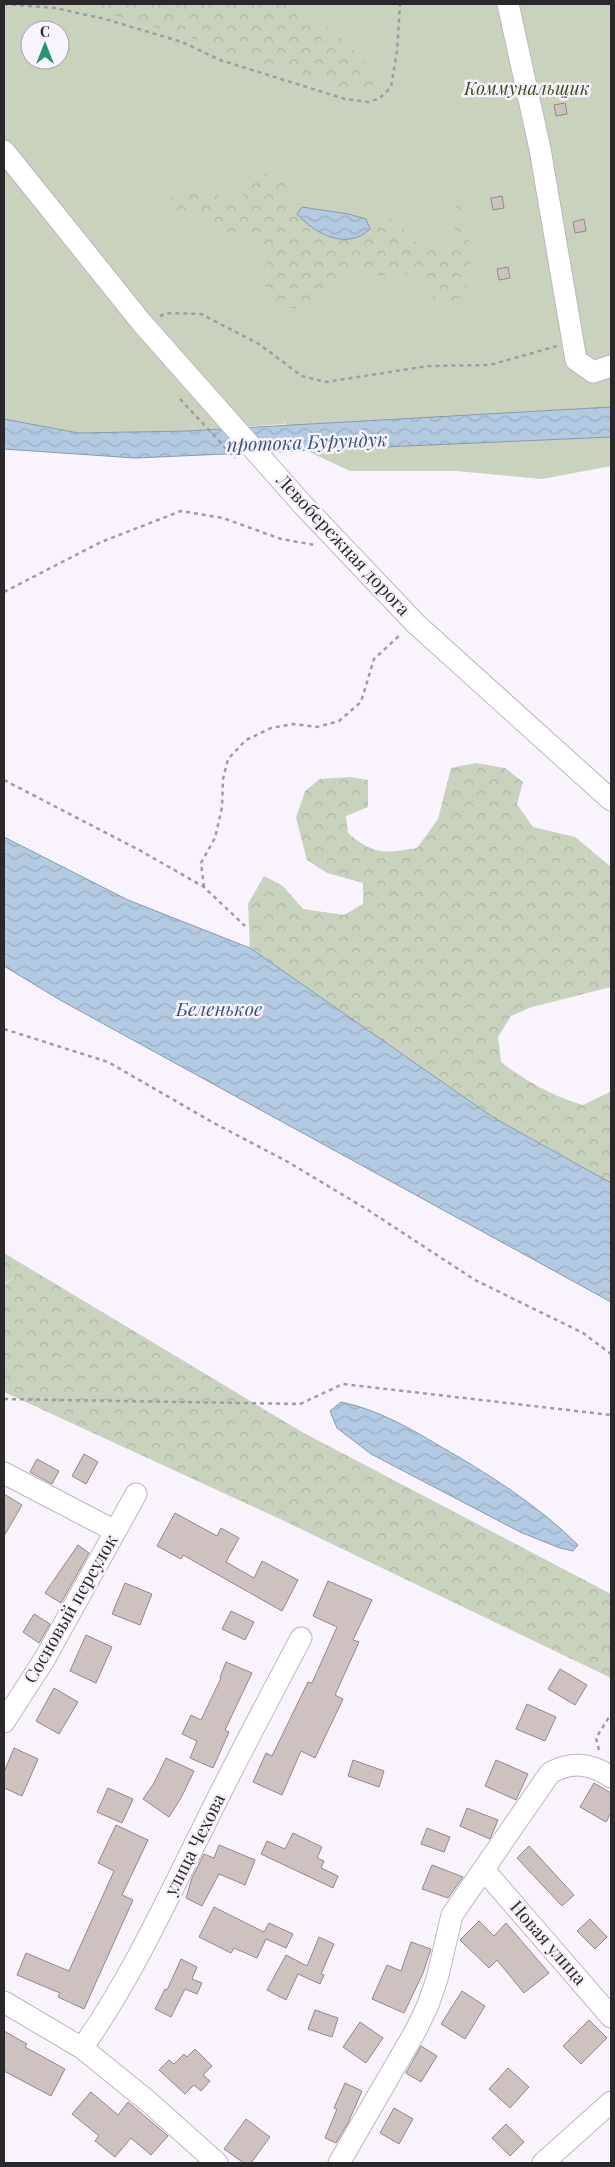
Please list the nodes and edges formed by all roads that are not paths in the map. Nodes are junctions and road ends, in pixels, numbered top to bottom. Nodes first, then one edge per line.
1 (508, 4) edge
2 (4, 151) edge
3 (611, 366) edge
4 (611, 800) edge
5 (4, 1473) edge
6 (136, 1494) dead end
7 (115, 1531) junction
8 (301, 1638) dead end
9 (4, 1722) edge
10 (608, 1775) edge
11 (484, 1870) junction
12 (4, 2002) edge
13 (611, 2018) edge
14 (82, 2048) junction
15 (611, 2102) edge
16 (217, 2163) edge
17 (339, 2163) edge
18 (543, 2163) edge

1 - 3 street
2 - 4 street, Левобережная дорога
5 - 7 street
6 - 7 street, Сосновый переулок
7 - 9 street, Сосновый переулок
8 - 14 street, улица Чехова
10 - 11 street
11 - 13 street, Новая улица
11 - 17 street
12 - 14 street
14 - 16 street
15 - 18 street

